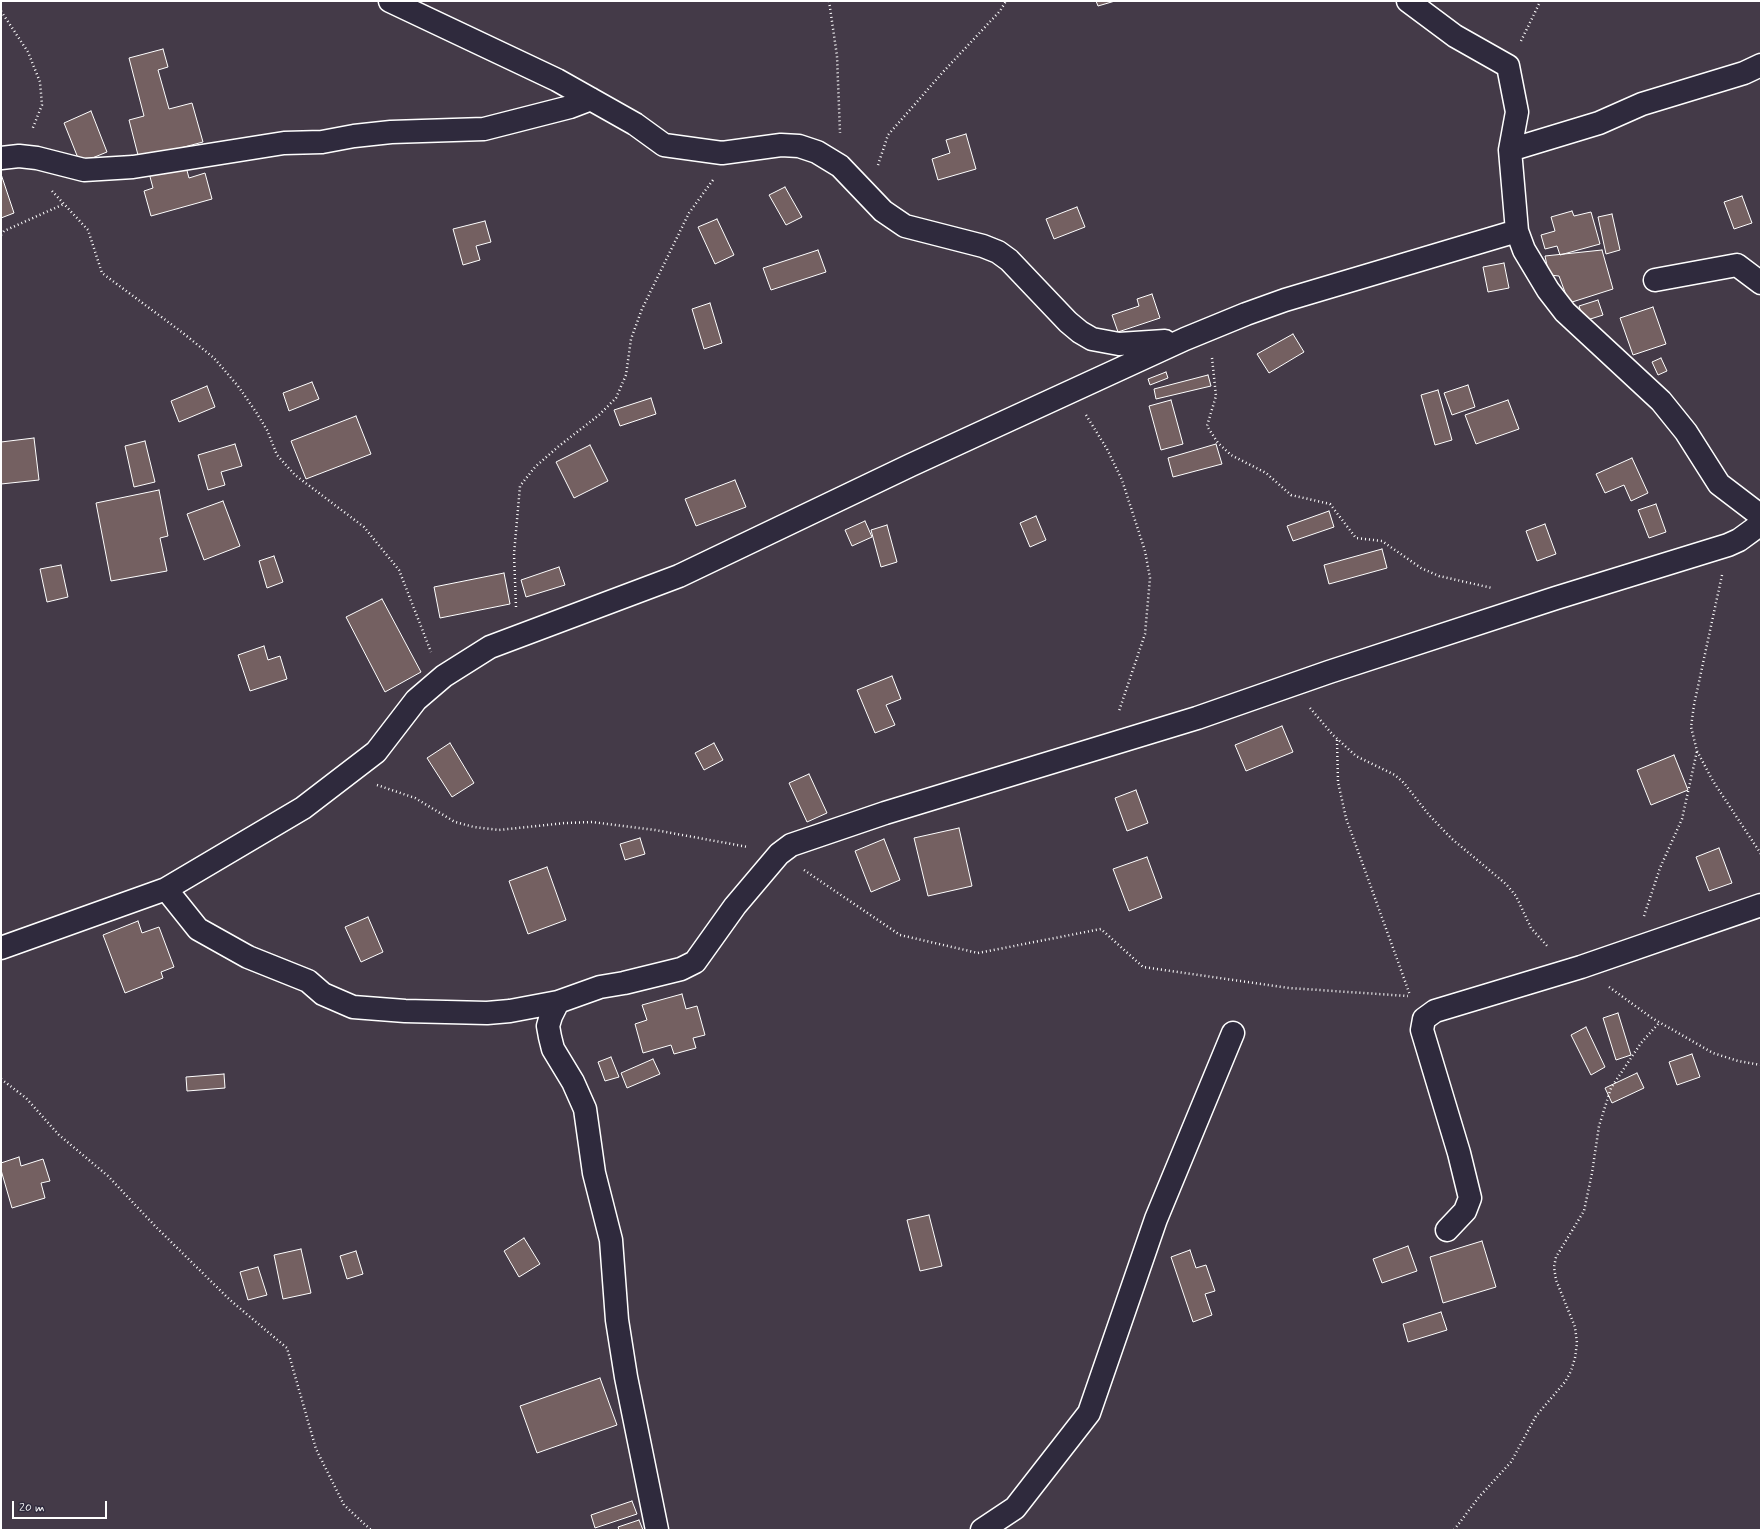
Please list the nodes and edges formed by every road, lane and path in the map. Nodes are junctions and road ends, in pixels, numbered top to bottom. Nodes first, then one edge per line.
1 (390, 1) edge
2 (829, 1) edge
3 (1006, 1) edge
4 (1408, 1) edge
5 (1538, 1) edge
6 (1, 11) edge
7 (1761, 65) edge
8 (1508, 66) junction
9 (591, 98) junction
10 (1510, 150) junction
11 (732, 152) junction
12 (10, 157) edge
13 (840, 166) junction
14 (49, 188) dead end
15 (872, 201) junction
16 (64, 204) junction
17 (1517, 231) junction
18 (1, 235) edge
19 (1655, 280) dead end
20 (1761, 283) edge
21 (1209, 330) junction
22 (1185, 339) junction
23 (1067, 393) junction
24 (1761, 516) edge
25 (1761, 524) edge
26 (1728, 545) junction
27 (1494, 589) dead end
28 (516, 609) dead end
29 (444, 676) junction
30 (1292, 686) junction
31 (1337, 740) junction
32 (1106, 745) junction
33 (1697, 751) junction
34 (347, 774) junction
35 (779, 854) junction
36 (1761, 854) edge
37 (166, 889) junction
38 (1761, 906) edge
39 (1638, 946) junction
40 (1, 948) edge
41 (1581, 967) junction
42 (558, 1002) junction
43 (1659, 1022) junction
44 (1232, 1033) dead end
45 (1761, 1065) edge
46 (1, 1079) edge
47 (1447, 1230) dead end
48 (371, 1530) edge
49 (657, 1530) edge
50 (982, 1530) edge
51 (1454, 1530) edge

1 - 9 street
2 - 13 path
3 - 15 path
4 - 8 street
5 - 8 path
6 - 12 path
7 - 10 street
8 - 10 street
9 - 11 street
9 - 12 street
10 - 17 street
11 - 13 street
11 - 28 path
13 - 15 street
14 - 16 path
15 - 22 street
16 - 18 path
16 - 29 path
17 - 21 street
17 - 24 street
19 - 20 street
21 - 22 street
21 - 27 path
22 - 23 street
23 - 29 street
23 - 32 path
25 - 26 street
26 - 30 street
26 - 33 path
29 - 34 street
30 - 31 path
30 - 32 street
31 - 35 path
31 - 41 path
32 - 35 street
33 - 36 path
33 - 39 path
34 - 35 path
34 - 37 street
35 - 42 street
37 - 40 street
37 - 42 street
38 - 39 street
39 - 41 street
41 - 43 path
41 - 47 street
42 - 49 street
43 - 45 path
43 - 51 path
44 - 50 street
46 - 48 path

